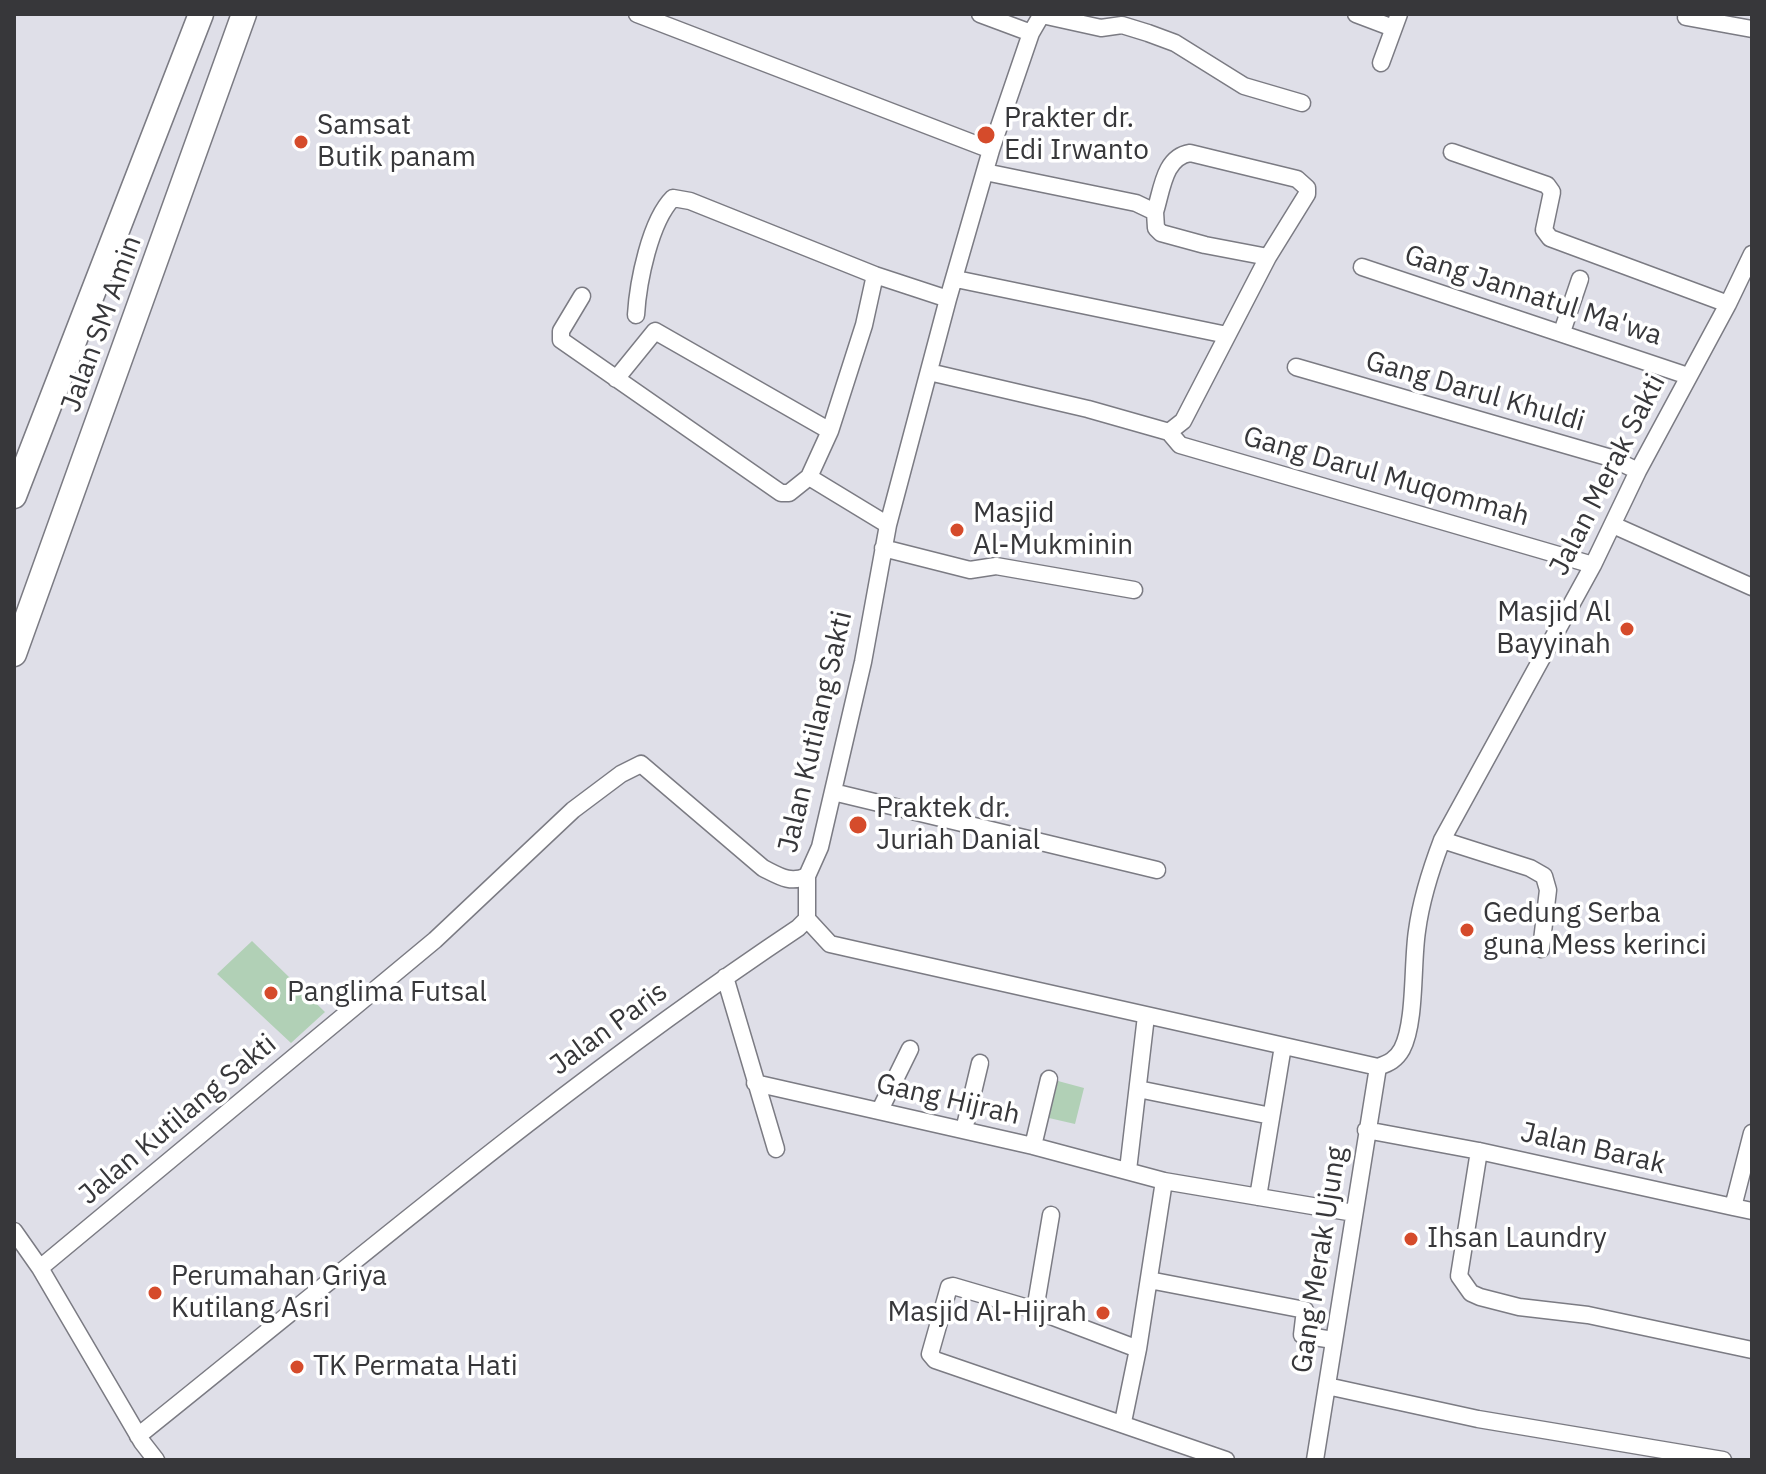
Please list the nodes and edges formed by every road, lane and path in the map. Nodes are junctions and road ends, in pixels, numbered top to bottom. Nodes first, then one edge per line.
1 (201, 14) edge
2 (244, 14) edge
3 (637, 14) edge
4 (980, 14) edge
5 (1042, 14) edge
6 (1356, 14) edge
7 (1686, 17) dead end
8 (1396, 21) edge
9 (1752, 29) edge
10 (1031, 33) junction
11 (1381, 63) dead end
12 (1302, 103) dead end
13 (991, 150) junction
14 (1452, 152) dead end
15 (985, 172) junction
16 (1155, 212) junction
17 (1752, 254) edge
18 (1268, 257) junction
19 (1362, 267) dead end
20 (875, 275) junction
21 (956, 279) junction
22 (1580, 279) dead end
23 (582, 296) dead end
24 (948, 299) junction
25 (1728, 304) junction
26 (636, 315) dead end
27 (1562, 332) junction
28 (1227, 335) junction
29 (1296, 367) dead end
30 (929, 372) junction
31 (1688, 376) junction
32 (616, 379) junction
33 (830, 431) junction
34 (1169, 432) junction
35 (1638, 471) junction
36 (809, 477) junction
37 (14, 494) edge
38 (888, 525) junction
39 (1613, 525) junction
40 (883, 548) junction
41 (1593, 565) junction
42 (1752, 587) edge
43 (1134, 590) dead end
44 (14, 654) edge
45 (833, 792) junction
46 (1442, 840) junction
47 (1157, 870) dead end
48 (807, 876) junction
49 (807, 919) junction
50 (1541, 949) dead end
51 (725, 977) junction
52 (1146, 1016) junction
53 (1283, 1046) junction
54 (910, 1049) dead end
55 (980, 1063) dead end
56 (1378, 1067) junction
57 (1049, 1079) dead end
58 (755, 1083) junction
59 (1138, 1089) junction
60 (880, 1110) junction
61 (1271, 1116) junction
62 (964, 1130) junction
63 (1366, 1130) junction
64 (1752, 1133) edge
65 (1033, 1146) junction
66 (776, 1149) dead end
67 (1479, 1151) junction
68 (1128, 1170) junction
69 (1164, 1181) junction
70 (1258, 1197) junction
71 (1733, 1207) junction
72 (1752, 1211) edge
73 (1354, 1213) junction
74 (1051, 1215) dead end
75 (14, 1231) edge
76 (40, 1268) junction
77 (1149, 1280) junction
78 (1035, 1310) junction
79 (1333, 1340) junction
80 (1138, 1349) junction
81 (1752, 1350) edge
82 (1327, 1386) junction
83 (1123, 1422) junction
84 (138, 1436) junction
85 (156, 1460) edge
86 (1226, 1460) edge
87 (1315, 1460) edge
88 (1723, 1460) edge

1 - 37 main road, Jalan SM Amin
2 - 44 main road, Jalan SM Amin
3 - 13 street
4 - 10 street
5 - 10 street, Jalan Kutilang Sakti
5 - 12 street
6 - 8 street
7 - 9 street
8 - 11 street
10 - 13 street, Jalan Kutilang Sakti
13 - 15 street, Jalan Kutilang Sakti
14 - 25 street
15 - 16 street
15 - 21 street, Jalan Kutilang Sakti
16 - 18 street
16 - 18 street
17 - 25 street, Jalan Merak Sakti
18 - 28 street
19 - 27 street, Gang Jannatul Ma'wa
20 - 24 street
20 - 26 street
20 - 33 street
21 - 24 street, Jalan Kutilang Sakti
21 - 28 street
22 - 27 street
23 - 32 street
24 - 30 street, Jalan Kutilang Sakti
25 - 31 street, Jalan Merak Sakti
27 - 31 street, Gang Jannatul Ma'wa
28 - 34 street
29 - 35 street, Gang Darul Khuldi
30 - 34 street, Gang Darul Muqommah
30 - 38 street, Jalan Kutilang Sakti
31 - 35 street, Jalan Merak Sakti
32 - 33 street
32 - 36 street
33 - 36 street
34 - 41 street, Gang Darul Muqommah
35 - 39 street, Jalan Merak Sakti
36 - 38 street
38 - 40 street, Jalan Kutilang Sakti
39 - 41 street, Jalan Merak Sakti
39 - 42 street
40 - 43 street
40 - 45 street, Jalan Kutilang Sakti
41 - 46 street, Jalan Merak Sakti
45 - 47 street
45 - 48 street, Jalan Kutilang Sakti
46 - 50 street
46 - 56 street, Jalan Merak Sakti
48 - 49 street
48 - 76 street, Jalan Kutilang Sakti
49 - 51 street, Jalan Paris
49 - 52 street
51 - 58 street
51 - 84 street, Jalan Paris
52 - 53 street
52 - 59 street
53 - 56 street
53 - 61 street
54 - 60 street
55 - 62 street
56 - 63 street, Gang Merak Ujung
57 - 65 street
58 - 60 street, Gang Hijrah
58 - 66 street
59 - 61 street
59 - 68 street
60 - 62 street, Gang Hijrah
61 - 70 street
62 - 65 street, Gang Hijrah
63 - 67 street, Jalan Barak
63 - 73 street, Gang Merak Ujung
64 - 71 street
65 - 68 street, Gang Hijrah
67 - 71 street, Jalan Barak
67 - 81 street
68 - 69 street, Gang Hijrah
69 - 70 street, Gang Hijrah
69 - 77 street
70 - 73 street, Gang Hijrah
71 - 72 street, Jalan Barak
73 - 79 street, Gang Merak Ujung
74 - 78 street
75 - 76 street
76 - 84 street
77 - 79 street
77 - 80 street
78 - 80 street
78 - 83 street
79 - 82 street, Gang Merak Ujung
80 - 83 street
82 - 87 street, Gang Merak Ujung
82 - 88 street
83 - 86 street
84 - 85 street

